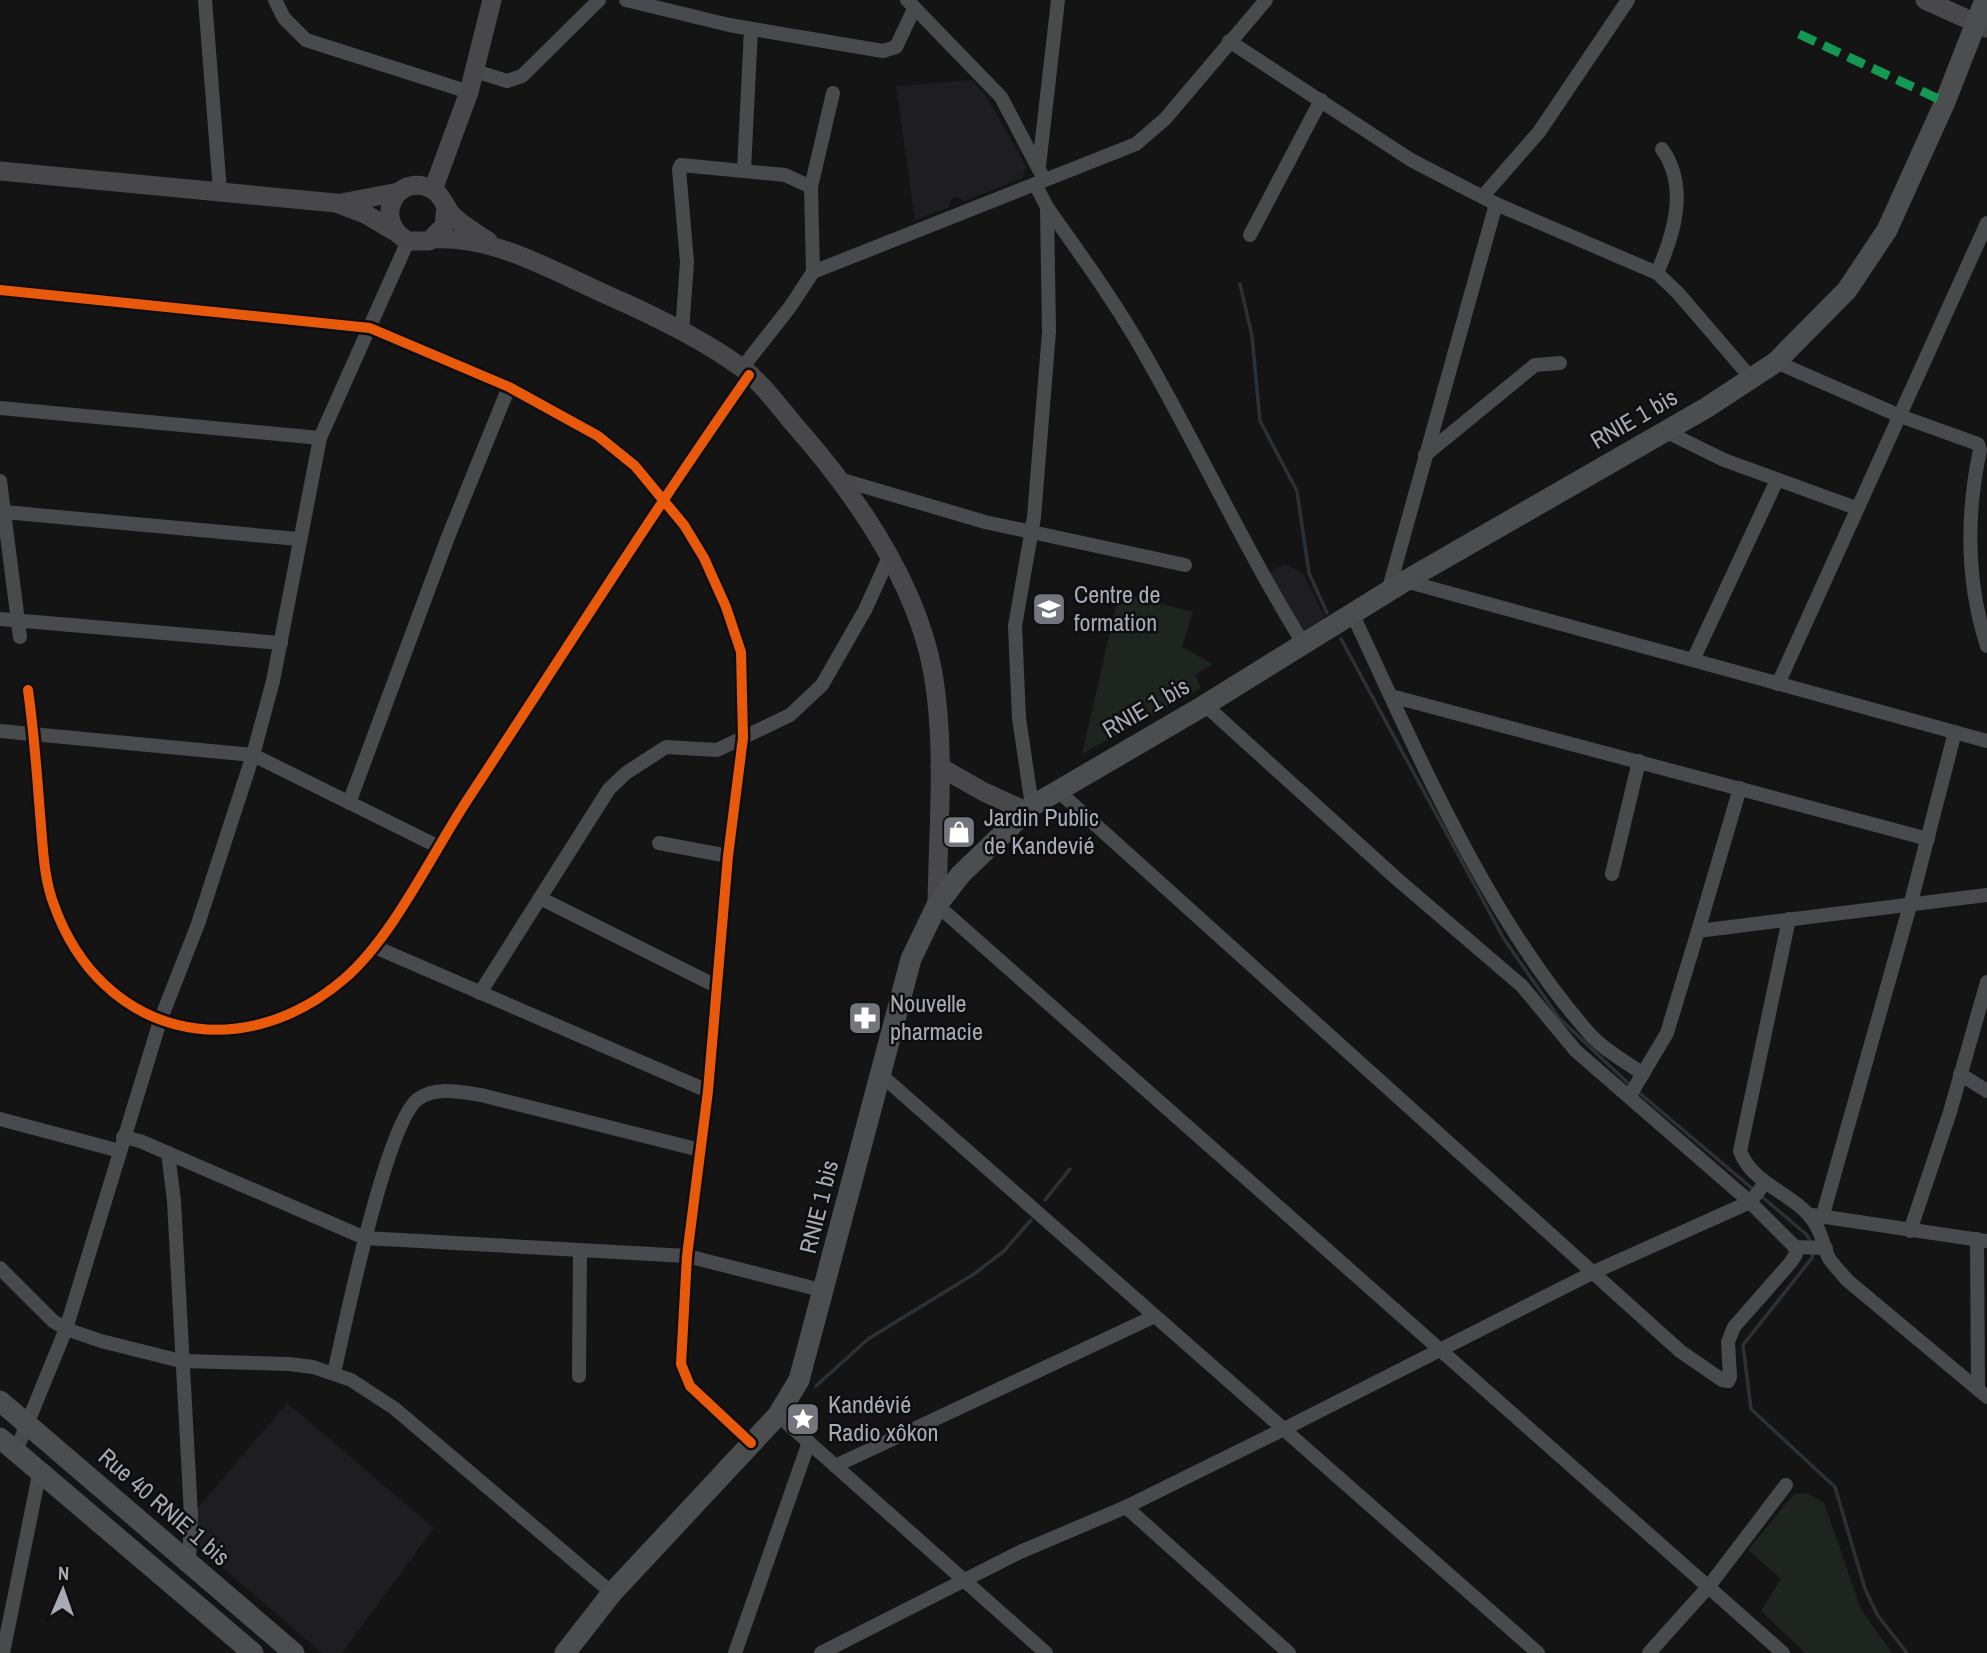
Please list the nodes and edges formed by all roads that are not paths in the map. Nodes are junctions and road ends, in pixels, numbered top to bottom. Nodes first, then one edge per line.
1 (205, 0) edge
2 (275, 0) edge
3 (492, 0) edge
4 (599, 0) edge
5 (626, 0) edge
6 (1058, 0) edge
7 (1266, 0) edge
8 (1628, 0) edge
9 (1925, 0) edge
10 (1985, 0) edge
11 (910, 5) edge
12 (1982, 25) edge
13 (751, 29) junction
14 (1229, 41) junction
15 (475, 71) junction
16 (469, 92) junction
17 (833, 93) dead end
18 (1321, 100) junction
19 (1662, 149) dead end
20 (744, 170) junction
21 (0, 171) edge
22 (1039, 177) junction
23 (811, 187) junction
24 (433, 190) junction
25 (220, 191) junction
26 (399, 192) junction
27 (1490, 200) junction
28 (336, 203) junction
29 (446, 206) junction
30 (1046, 207) junction
31 (1987, 223) edge
32 (1250, 235) dead end
33 (401, 236) junction
34 (433, 239) junction
35 (500, 249) junction
36 (813, 272) junction
37 (1657, 273) junction
38 (0, 290) edge
39 (370, 328) junction
40 (682, 332) junction
41 (1776, 362) junction
42 (1560, 363) dead end
43 (746, 372) junction
44 (1751, 378) junction
45 (509, 387) junction
46 (0, 408) edge
47 (1900, 416) junction
48 (1665, 431) junction
49 (320, 438) junction
50 (1425, 456) junction
51 (839, 480) junction
52 (1777, 480) junction
53 (0, 481) edge
54 (663, 499) junction
55 (1856, 508) junction
56 (4, 512) junction
57 (1031, 532) junction
58 (298, 539) junction
59 (890, 557) junction
60 (1185, 565) dead end
61 (1396, 586) junction
62 (1352, 613) junction
63 (0, 619) edge
64 (19, 620) junction
65 (20, 637) dead end
66 (281, 643) junction
67 (1303, 643) junction
68 (1987, 646) edge
69 (1693, 660) junction
70 (1778, 684) junction
71 (27, 691) dead end
72 (1391, 696) junction
73 (1205, 705) junction
74 (0, 731) edge
75 (1955, 732) junction
76 (34, 734) junction
77 (743, 738) junction
78 (1987, 741) edge
79 (253, 755) junction
80 (1639, 761) junction
81 (940, 767) junction
82 (1740, 788) junction
83 (1057, 790) junction
84 (349, 803) junction
85 (1029, 808) junction
86 (1928, 839) junction
87 (660, 843) dead end
88 (437, 846) junction
89 (728, 856) junction
90 (1612, 874) dead end
91 (1987, 895) edge
92 (540, 898) junction
93 (1912, 902) junction
94 (937, 905) junction
95 (1789, 919) junction
96 (1698, 931) junction
97 (375, 947) junction
98 (1541, 973) junction
99 (1987, 982) edge
100 (1524, 985) junction
101 (716, 986) junction
102 (481, 993) junction
103 (160, 1021) junction
104 (880, 1074) junction
105 (1960, 1074) junction
106 (1641, 1077) junction
107 (708, 1091) junction
108 (1987, 1091) edge
109 (1630, 1096) junction
110 (0, 1119) edge
111 (121, 1144) junction
112 (700, 1150) junction
113 (168, 1153) junction
114 (1764, 1185) junction
115 (1751, 1201) junction
116 (1815, 1215) junction
117 (1910, 1231) junction
118 (366, 1238) junction
119 (1982, 1240) edge
120 (1800, 1248) junction
121 (1824, 1248) junction
122 (580, 1250) junction
123 (687, 1256) junction
124 (0, 1268) edge
125 (1594, 1272) junction
126 (825, 1291) junction
127 (1155, 1316) junction
128 (66, 1329) junction
129 (1438, 1351) junction
130 (181, 1361) junction
131 (334, 1373) junction
132 (579, 1376) dead end
133 (1982, 1393) edge
134 (0, 1401) edge
135 (778, 1415) junction
136 (28, 1424) junction
137 (1284, 1429) junction
138 (809, 1442) junction
139 (751, 1443) junction
140 (8, 1445) edge
141 (835, 1465) junction
142 (40, 1470) junction
143 (1786, 1485) dead end
144 (1126, 1507) junction
145 (189, 1563) junction
146 (964, 1580) junction
147 (1709, 1586) junction
148 (612, 1593) junction
149 (3, 1653) edge
150 (253, 1653) edge
151 (294, 1653) edge
152 (565, 1653) edge
153 (735, 1653) edge
154 (821, 1653) edge
155 (1046, 1653) edge
156 (1289, 1653) edge
157 (1538, 1653) edge
158 (1649, 1653) edge
159 (1783, 1653) edge

1 - 25 street
2 - 16 street
3 - 15 main road
4 - 15 street
5 - 13 street
6 - 22 street
7 - 14 street
8 - 27 street
9 - 12 main road
10 - 12 main road, RNIE 1 bis
11 - 13 street
11 - 22 street
12 - 41 main road, RNIE 1 bis
13 - 20 street
14 - 18 street
14 - 22 street
15 - 16 main road
16 - 24 main road
17 - 23 street
18 - 27 street
18 - 32 street
19 - 37 street
20 - 23 street
20 - 40 street
21 - 25 main road
22 - 30 street
22 - 36 street
23 - 36 street
24 - 26 main road
24 - 29 main road
25 - 28 main road
26 - 28 main road
26 - 33 main road
27 - 37 street
27 - 50 street
28 - 33 main road
29 - 34 main road
29 - 35 main road
30 - 57 street
30 - 67 street
31 - 47 street
33 - 34 main road
33 - 39 street
34 - 35 main road
35 - 40 main road
36 - 43 street
37 - 44 street
38 - 39 street
39 - 45 street
39 - 49 street
40 - 43 main road
41 - 44 main road, RNIE 1 bis
41 - 47 street
42 - 50 street
43 - 51 main road
43 - 54 street
44 - 48 main road, RNIE 1 bis
45 - 54 street
45 - 84 street
46 - 49 street
47 - 55 street
47 - 68 street
48 - 52 street
48 - 61 main road, RNIE 1 bis
49 - 58 street
50 - 61 street
51 - 57 street
51 - 59 main road
52 - 55 street
52 - 69 street
53 - 56 street
54 - 77 street
54 - 88 street
55 - 70 street
56 - 58 street
56 - 64 street
57 - 60 street
57 - 85 street
58 - 66 street
59 - 77 street
59 - 81 main road
61 - 62 main road, RNIE 1 bis
61 - 69 street
62 - 67 main road, RNIE 1 bis
62 - 72 street
63 - 64 street
64 - 65 street
64 - 66 street
66 - 79 street
67 - 73 main road, RNIE 1 bis
69 - 70 street
70 - 75 street
71 - 76 street
72 - 80 street
72 - 98 street
73 - 83 main road, RNIE 1 bis
73 - 100 street
74 - 76 street
75 - 78 street
75 - 86 street
76 - 79 street
76 - 103 street
77 - 89 street
77 - 92 street
79 - 84 street
79 - 103 street
80 - 82 street
80 - 90 street
81 - 85 main road
81 - 94 main road
82 - 86 street
82 - 96 street
83 - 85 main road, RNIE 1 bis
83 - 125 street
84 - 88 street
85 - 94 main road, RNIE 1 bis
86 - 93 street
87 - 89 street
88 - 97 street
89 - 101 street
91 - 93 street
92 - 101 street
92 - 102 street
93 - 95 street
93 - 116 street
94 - 104 main road, RNIE 1 bis
94 - 129 street
95 - 96 street
95 - 114 street
96 - 106 street
97 - 102 street
97 - 103 street
98 - 100 street
98 - 106 street
99 - 105 street
100 - 109 street
101 - 107 street
102 - 107 street
103 - 111 street
104 - 126 main road, RNIE 1 bis
104 - 127 street
105 - 108 street
105 - 117 street
106 - 109 street
107 - 112 street
109 - 115 street
110 - 111 street
111 - 113 street
111 - 128 street
112 - 118 street
112 - 123 street
113 - 118 street
113 - 130 street
114 - 115 street
114 - 116 street
115 - 120 street
115 - 125 street
116 - 117 street
116 - 121 street
117 - 119 street
118 - 122 street
118 - 131 street
119 - 133 street
120 - 121 street
120 - 125 street
121 - 133 street
122 - 123 street
122 - 132 street
123 - 126 street
123 - 139 street
124 - 128 street
125 - 129 street
126 - 135 main road, RNIE 1 bis
127 - 137 street
127 - 141 street
128 - 130 street
128 - 136 street
129 - 137 street
129 - 147 street
130 - 131 street
130 - 145 street
131 - 148 street
134 - 136 main road, Rue 40 RNIE 1 bis
135 - 138 street
135 - 139 main road, RNIE 1 bis
136 - 140 street
136 - 145 main road, Rue 40 RNIE 1 bis
137 - 144 street
137 - 157 street
138 - 141 street
138 - 153 street
139 - 148 main road, RNIE 1 bis
140 - 142 main road
141 - 146 street
142 - 149 street
142 - 150 main road
143 - 147 street
144 - 146 street
144 - 156 street
145 - 151 main road, Rue 40 RNIE 1 bis
146 - 154 street
146 - 155 street
147 - 158 street
147 - 159 street
148 - 152 main road, RNIE 1 bis

